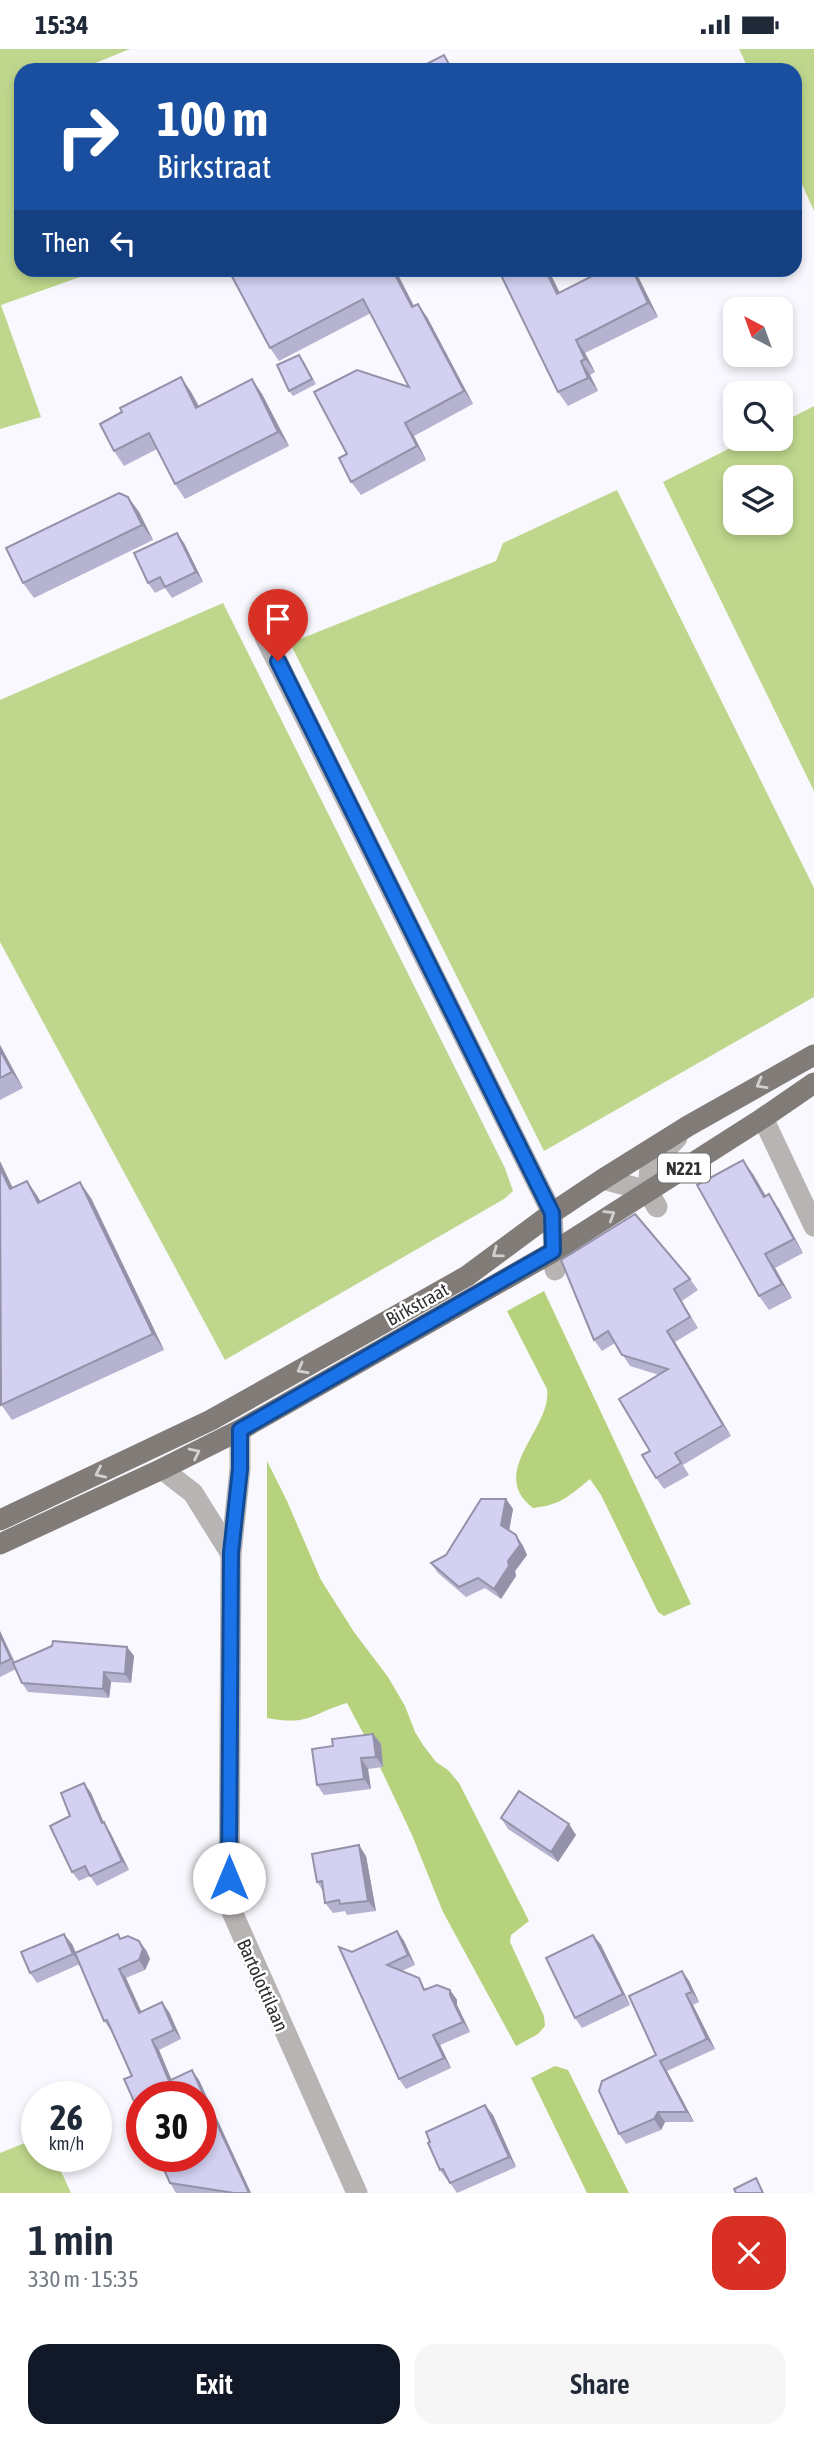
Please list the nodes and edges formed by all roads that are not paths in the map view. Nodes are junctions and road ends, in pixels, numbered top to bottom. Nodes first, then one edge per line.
1 (265, 637) dead end
2 (814, 1055) edge
3 (814, 1083) edge
4 (763, 1118) junction
5 (688, 1126) junction
6 (603, 1179) junction
7 (652, 1199) junction
8 (552, 1213) junction
9 (814, 1226) edge
10 (554, 1261) junction
11 (240, 1430) junction
12 (162, 1469) junction
13 (0, 1520) edge
14 (0, 1544) edge
15 (231, 1553) junction
16 (357, 2193) edge

1 - 8 street
2 -> 5 main road, Birkstraat / N221
3 - 4 main road, Birkstraat / N221
4 - 7 main road, Birkstraat / N221
4 - 9 street
5 - 6 main road, Birkstraat / N221
5 - 7 street
6 - 7 street
6 - 8 main road, Birkstraat / N221
10 -> 7 main road, Birkstraat / N221
8 - 10 street
8 -> 13 main road, Birkstraat / N221
10 - 11 main road, Birkstraat / N221
12 -> 11 main road, Birkstraat / N221
11 - 15 street, Bartolottilaan
12 - 14 main road, Birkstraat / N221
12 - 15 street
15 - 16 street, Bartolottilaan

